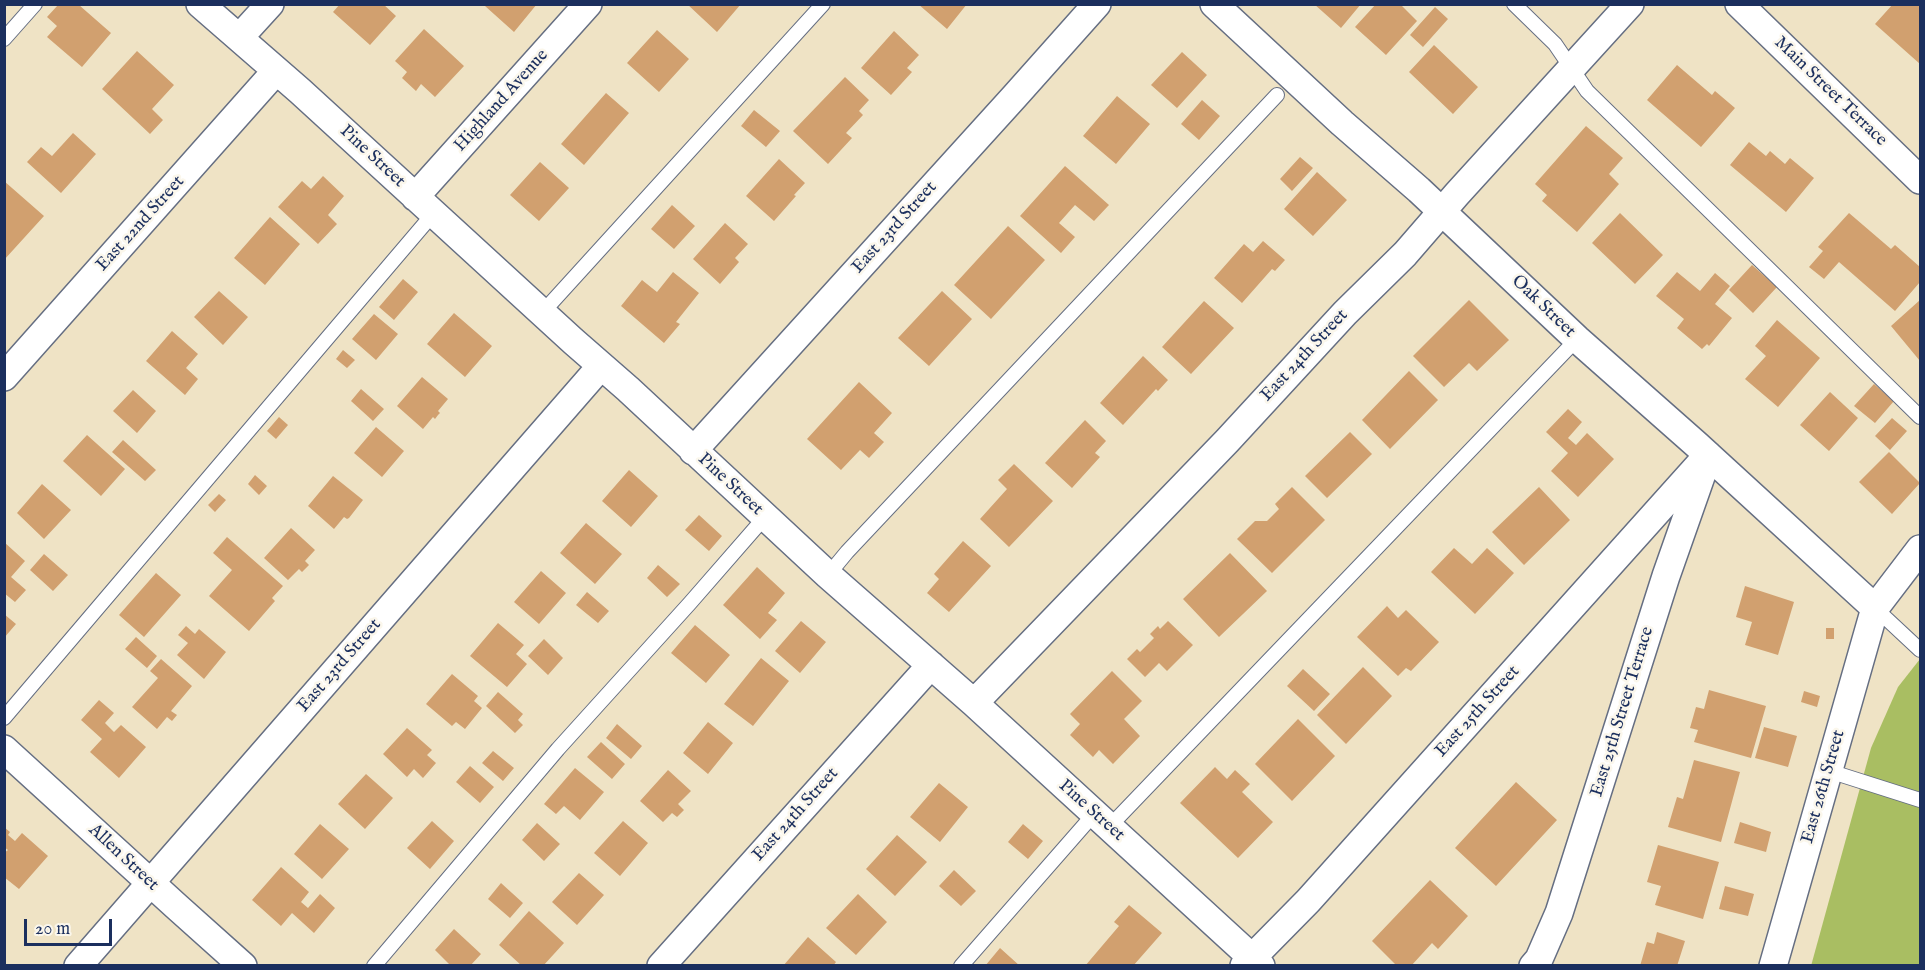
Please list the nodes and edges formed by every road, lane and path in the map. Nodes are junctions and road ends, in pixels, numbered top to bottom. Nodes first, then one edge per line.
1 (35, 4) edge
2 (200, 4) edge
3 (270, 4) edge
4 (588, 4) edge
5 (824, 4) edge
6 (1097, 4) edge
7 (1214, 4) edge
8 (1514, 4) edge
9 (1630, 4) edge
10 (1739, 4) edge
11 (239, 38) junction
12 (4, 39) edge
13 (1572, 67) junction
14 (276, 71) junction
15 (1276, 95) dead end
16 (1920, 180) edge
17 (424, 206) junction
18 (1442, 212) junction
19 (542, 313) junction
20 (1577, 339) junction
21 (601, 366) junction
22 (4, 377) edge
23 (1920, 417) edge
24 (693, 451) junction
25 (1708, 455) junction
26 (765, 517) junction
27 (1920, 549) edge
28 (828, 575) junction
29 (1875, 608) junction
30 (1920, 650) edge
31 (931, 665) junction
32 (974, 703) junction
33 (4, 718) edge
34 (4, 749) edge
35 (1828, 771) junction
36 (1920, 800) edge
37 (1101, 820) junction
38 (150, 883) junction
39 (1252, 963) edge
40 (78, 966) edge
41 (243, 966) edge
42 (374, 966) edge
43 (661, 966) edge
44 (962, 966) edge
45 (1533, 966) edge
46 (1773, 966) edge

1 - 12 lane
2 - 11 street, Pine Street
3 - 11 street
4 - 17 street, Highland Avenue
5 - 19 lane
6 - 24 street, East 23rd Street
7 - 18 street, Oak Street
8 - 13 lane
9 - 13 street, East 24th Street
10 - 16 street, Main Street Terrace
11 - 14 street, Pine Street
13 - 18 street, East 24th Street
13 - 23 lane
14 - 17 street, Pine Street
14 - 22 street, East 22nd Street
15 - 28 lane
17 - 19 street, Pine Street
17 - 33 lane
18 - 20 street, Oak Street
18 - 32 street, East 24th Street
19 - 21 street, Pine Street
20 - 25 street, Oak Street
20 - 37 lane
21 - 24 street, Pine Street
21 - 38 street, East 23rd Street
24 - 26 street, Pine Street
25 - 29 street, Oak Street
25 - 39 street, East 25th Street
25 - 45 street, East 25th Street Terrace
26 - 28 street, Pine Street
26 - 42 lane
27 - 29 street
28 - 31 street, Pine Street
29 - 30 lane
29 - 35 street, East 26th Street
31 - 32 street, Pine Street
31 - 43 street, East 24th Street
32 - 37 street, Pine Street
34 - 38 street, Allen Street
35 - 36 lane
35 - 46 street, East 26th Street
37 - 39 street, Pine Street
37 - 44 lane
38 - 40 street, East 23rd Street
38 - 41 street, Allen Street

